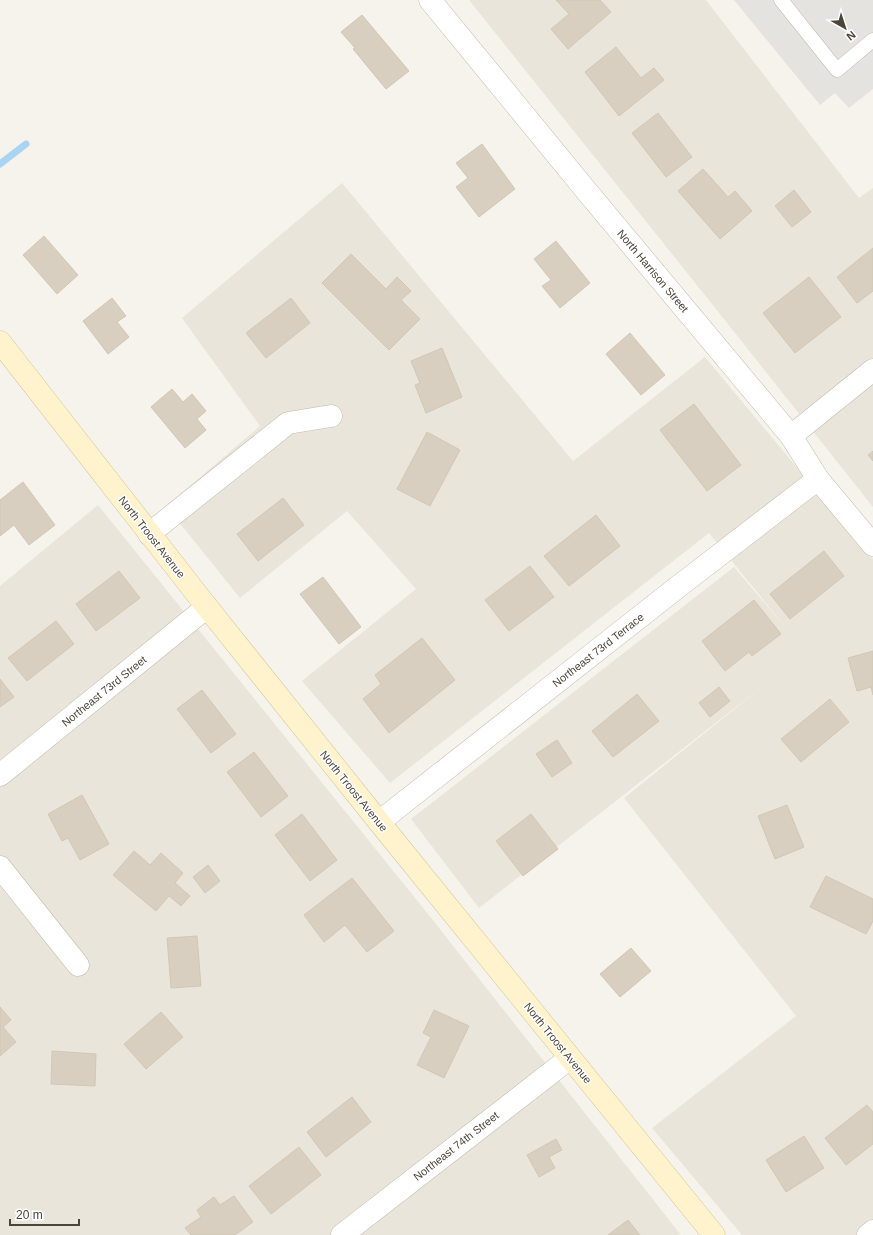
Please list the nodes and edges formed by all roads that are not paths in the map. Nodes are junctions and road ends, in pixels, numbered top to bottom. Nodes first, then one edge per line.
1 (430, 0) edge
2 (781, 0) edge
3 (873, 40) edge
4 (0, 342) edge
5 (873, 370) edge
6 (331, 416) dead end
7 (791, 436) junction
8 (818, 479) junction
9 (149, 534) junction
10 (873, 545) edge
11 (207, 607) junction
12 (0, 775) edge
13 (379, 822) junction
14 (0, 867) edge
15 (78, 965) dead end
16 (570, 1058) junction
17 (873, 1231) edge
18 (342, 1235) edge
19 (714, 1235) edge
20 (868, 1235) edge

1 - 7 street, North Harrison Street
2 - 3 lane
4 - 9 street, North Troost Avenue
5 - 7 street
6 - 9 street
7 - 8 street, North Harrison Street
8 - 10 street, North Harrison Street
8 - 13 street, Northeast 73rd Terrace
9 - 11 street, North Troost Avenue
11 - 12 street, Northeast 73rd Street
11 - 13 street, North Troost Avenue
13 - 16 street, North Troost Avenue
14 - 15 street
16 - 18 street, Northeast 74th Street
16 - 19 street, North Troost Avenue
17 - 20 street

